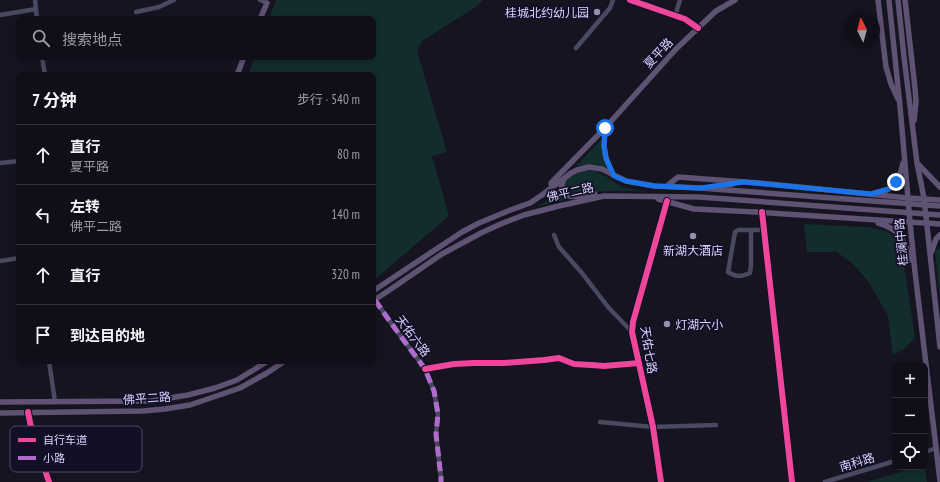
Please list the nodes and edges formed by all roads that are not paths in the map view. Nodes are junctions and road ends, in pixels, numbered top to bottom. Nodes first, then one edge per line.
1 (34, 0) edge
2 (174, 0) edge
3 (260, 0) edge
4 (614, 0) edge
5 (630, 0) edge
6 (680, 0) edge
7 (735, 0) edge
8 (878, 0) edge
9 (889, 0) edge
10 (898, 0) edge
11 (906, 1) edge
12 (267, 3) joint
13 (36, 9) junction
14 (136, 12) dead end
15 (0, 15) edge
16 (37, 16) edge
17 (261, 16) edge
18 (675, 16) junction
19 (698, 28) junction
20 (576, 48) dead end
21 (42, 60) edge
22 (243, 60) edge
23 (44, 72) edge
24 (238, 72) edge
25 (900, 106) junction
26 (605, 128) junction
27 (913, 129) junction
28 (904, 155) junction
29 (16, 161) edge
30 (0, 163) edge
31 (917, 163) junction
32 (614, 176) junction
33 (565, 177) junction
34 (702, 179) junction
35 (744, 182) junction
36 (666, 186) junction
37 (688, 187) junction
38 (940, 187) edge
39 (552, 188) junction
40 (700, 188) junction
41 (851, 192) junction
42 (872, 194) junction
43 (604, 196) junction
44 (648, 196) junction
45 (908, 198) junction
46 (924, 198) junction
47 (940, 200) edge
48 (667, 201) junction
49 (940, 206) edge
50 (762, 212) junction
51 (940, 215) edge
52 (848, 218) junction
53 (868, 220) junction
54 (910, 222) junction
55 (926, 223) junction
56 (940, 224) edge
57 (751, 230) junction
58 (764, 230) junction
59 (554, 235) dead end
60 (940, 235) edge
61 (930, 255) junction
62 (16, 258) edge
63 (0, 261) edge
64 (915, 272) junction
65 (376, 289) edge
66 (376, 299) edge
67 (376, 303) edge
68 (632, 332) junction
69 (940, 347) edge
70 (639, 363) junction
71 (49, 364) edge
72 (263, 364) edge
73 (280, 364) edge
74 (425, 369) junction
75 (0, 402) edge
76 (55, 402) junction
77 (28, 412) junction
78 (0, 413) edge
79 (600, 422) dead end
80 (716, 424) dead end
81 (31, 426) edge
82 (653, 427) junction
83 (936, 448) junction
84 (928, 451) edge
85 (892, 462) edge
86 (46, 472) edge
87 (940, 481) edge
88 (49, 482) edge
89 (441, 482) edge
90 (661, 482) edge
91 (792, 482) edge
92 (825, 482) edge

1 - 13 street
2 - 14 street
3 - 12 street
4 - 20 street
5 - 18 street
6 - 18 street
7 - 19 main road, 夏平路
8 - 25 main road
9 - 25 main road, 桂澜中路
10 - 27 main road
11 - 27 main road
12 - 17 main road
13 - 15 street
13 - 16 street
18 - 19 street
19 - 26 main road, 夏平路
21 - 23 street
22 - 24 main road
25 - 28 main road, 桂澜中路
26 - 32 main road
26 - 39 main road, 夏平路
27 - 31 main road
28 - 42 main road
28 - 45 main road, 桂澜中路
29 - 30 street
31 - 38 main road
31 - 46 main road
32 - 33 main road, 佛平二路
32 - 36 main road
33 - 39 main road, 佛平二路
33 - 43 main road
34 - 35 main road
34 - 36 main road
34 - 37 main road
35 - 40 main road
35 - 41 main road
36 - 37 main road
37 - 40 main road
39 - 65 main road, 佛平二路
40 - 49 main road
41 - 42 main road
41 - 52 main road
42 - 45 main road
43 - 44 main road, 佛平二路
43 - 66 main road, 佛平二路
44 - 48 main road
44 - 51 main road, 佛平二路
45 - 46 main road
45 - 54 main road, 桂澜中路
46 - 47 main road
46 - 55 main road
48 - 50 main road
48 - 68 street, 天佑七路
50 - 52 main road
50 - 58 street
52 - 53 main road
53 - 54 main road
53 - 64 main road
54 - 55 main road
54 - 64 main road, 桂澜中路
55 - 56 main road
55 - 61 main road
57 - 57 street
57 - 58 street
58 - 91 street
59 - 68 street
60 - 61 main road
61 - 69 main road
62 - 63 street
64 - 83 main road, 桂澜中路
67 - 74 street, 天佑六路
68 - 70 street, 天佑七路
70 - 74 street
70 - 82 street, 天佑七路
71 - 76 street
72 - 76 main road, 佛平二路
73 - 77 main road, 佛平二路
74 - 89 street, 天佑六路
75 - 76 main road, 佛平二路
77 - 78 main road, 佛平二路
77 - 81 street
79 - 82 street
80 - 82 street
82 - 90 street, 天佑七路
83 - 84 street
83 - 87 main road, 桂澜中路
85 - 92 street, 南科路
86 - 88 street

